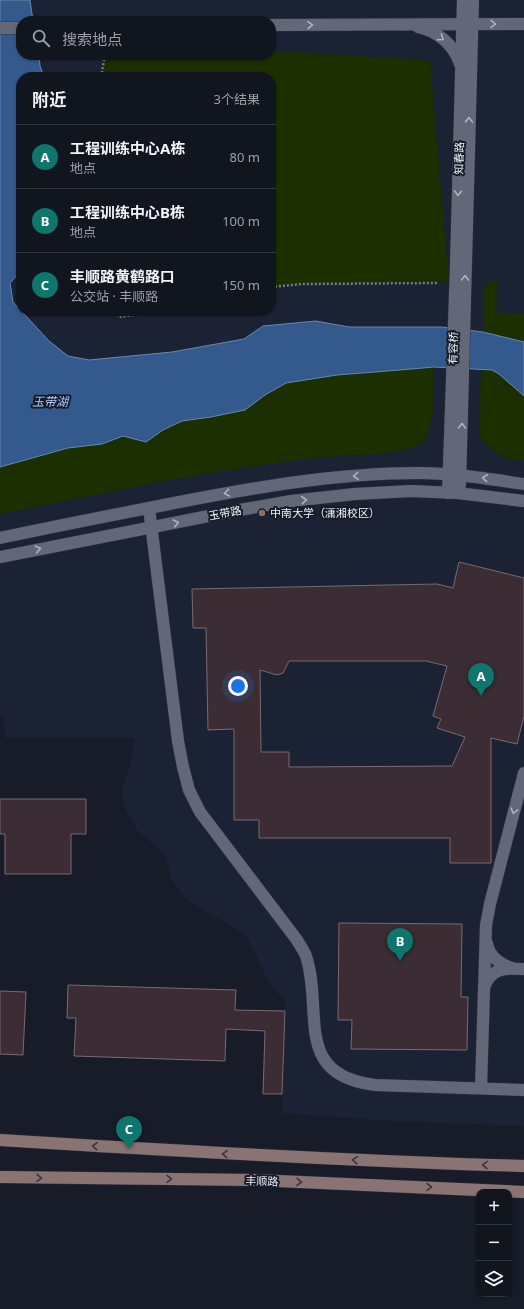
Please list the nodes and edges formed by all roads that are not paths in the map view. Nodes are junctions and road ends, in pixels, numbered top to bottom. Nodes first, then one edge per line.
1 (463, 0) edge
2 (473, 0) edge
3 (407, 24) junction
4 (468, 24) junction
5 (524, 24) edge
6 (276, 26) edge
7 (0, 28) edge
8 (16, 28) edge
9 (461, 68) junction
10 (459, 317) junction
11 (457, 381) junction
12 (448, 475) junction
13 (460, 476) junction
14 (524, 484) edge
15 (448, 493) junction
16 (460, 493) junction
17 (524, 501) edge
18 (149, 508) junction
19 (152, 528) junction
20 (0, 538) edge
21 (0, 557) edge
22 (524, 773) edge
23 (486, 934) junction
24 (519, 969) edge
25 (484, 988) junction
26 (481, 1088) junction
27 (524, 1090) edge
28 (0, 1140) edge
29 (524, 1166) edge
30 (0, 1177) edge
31 (524, 1192) edge

1 - 4 street, 知春路
2 - 4 street
3 - 4 street
6 -> 3 street
3 -> 9 street
4 -> 5 street
4 - 9 street, 知春路
10 -> 4 street
7 - 8 street
9 -> 10 street, 知春路
10 - 11 street, 有容桥
11 - 12 street
13 -> 11 street
12 - 13 street
12 - 15 street
12 -> 18 street
14 -> 13 street
13 - 16 street
15 - 16 street, 玉带路
19 -> 15 street, 玉带路
16 - 17 street, 玉带路
18 - 19 street
18 - 20 street
21 -> 19 street, 玉带路
19 - 26 street
22 -> 23 street
23 - 24 street
23 - 25 street
24 - 25 street
25 - 26 street
26 - 27 street
29 -> 28 main road
30 -> 31 main road, 丰顺路

